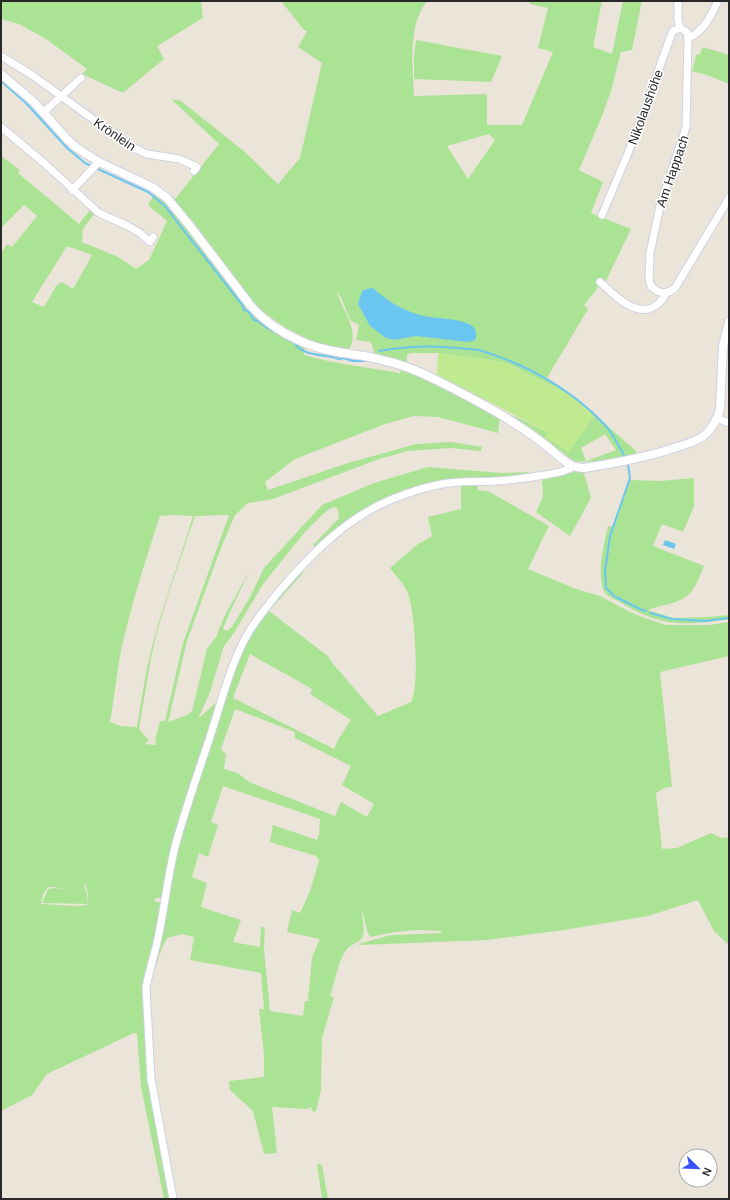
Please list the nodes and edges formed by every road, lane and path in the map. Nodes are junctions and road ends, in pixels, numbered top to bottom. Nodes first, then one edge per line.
1 (678, 1) edge
2 (718, 1) edge
3 (680, 28) junction
4 (688, 38) junction
5 (1, 56) edge
6 (1, 74) edge
7 (81, 78) dead end
8 (61, 96) junction
9 (44, 112) junction
10 (1, 127) edge
11 (99, 162) junction
12 (197, 167) dead end
13 (72, 190) junction
14 (729, 198) edge
15 (602, 215) dead end
16 (150, 242) dead end
17 (600, 282) dead end
18 (666, 293) junction
19 (729, 322) edge
20 (717, 418) junction
21 (729, 423) edge
22 (578, 467) junction
23 (172, 1199) edge

1 - 3 street
2 - 4 street
3 - 4 street
3 - 15 street, Nikolaushöhe
4 - 18 street, Am Happach
5 - 8 street, Krönlein
6 - 9 street
7 - 8 street
8 - 9 street
8 - 12 street, Krönlein
9 - 11 street
10 - 13 street
11 - 13 street
11 - 22 street
13 - 16 street
14 - 18 street
17 - 18 street
19 - 20 street
20 - 21 street
20 - 22 street
22 - 23 street

